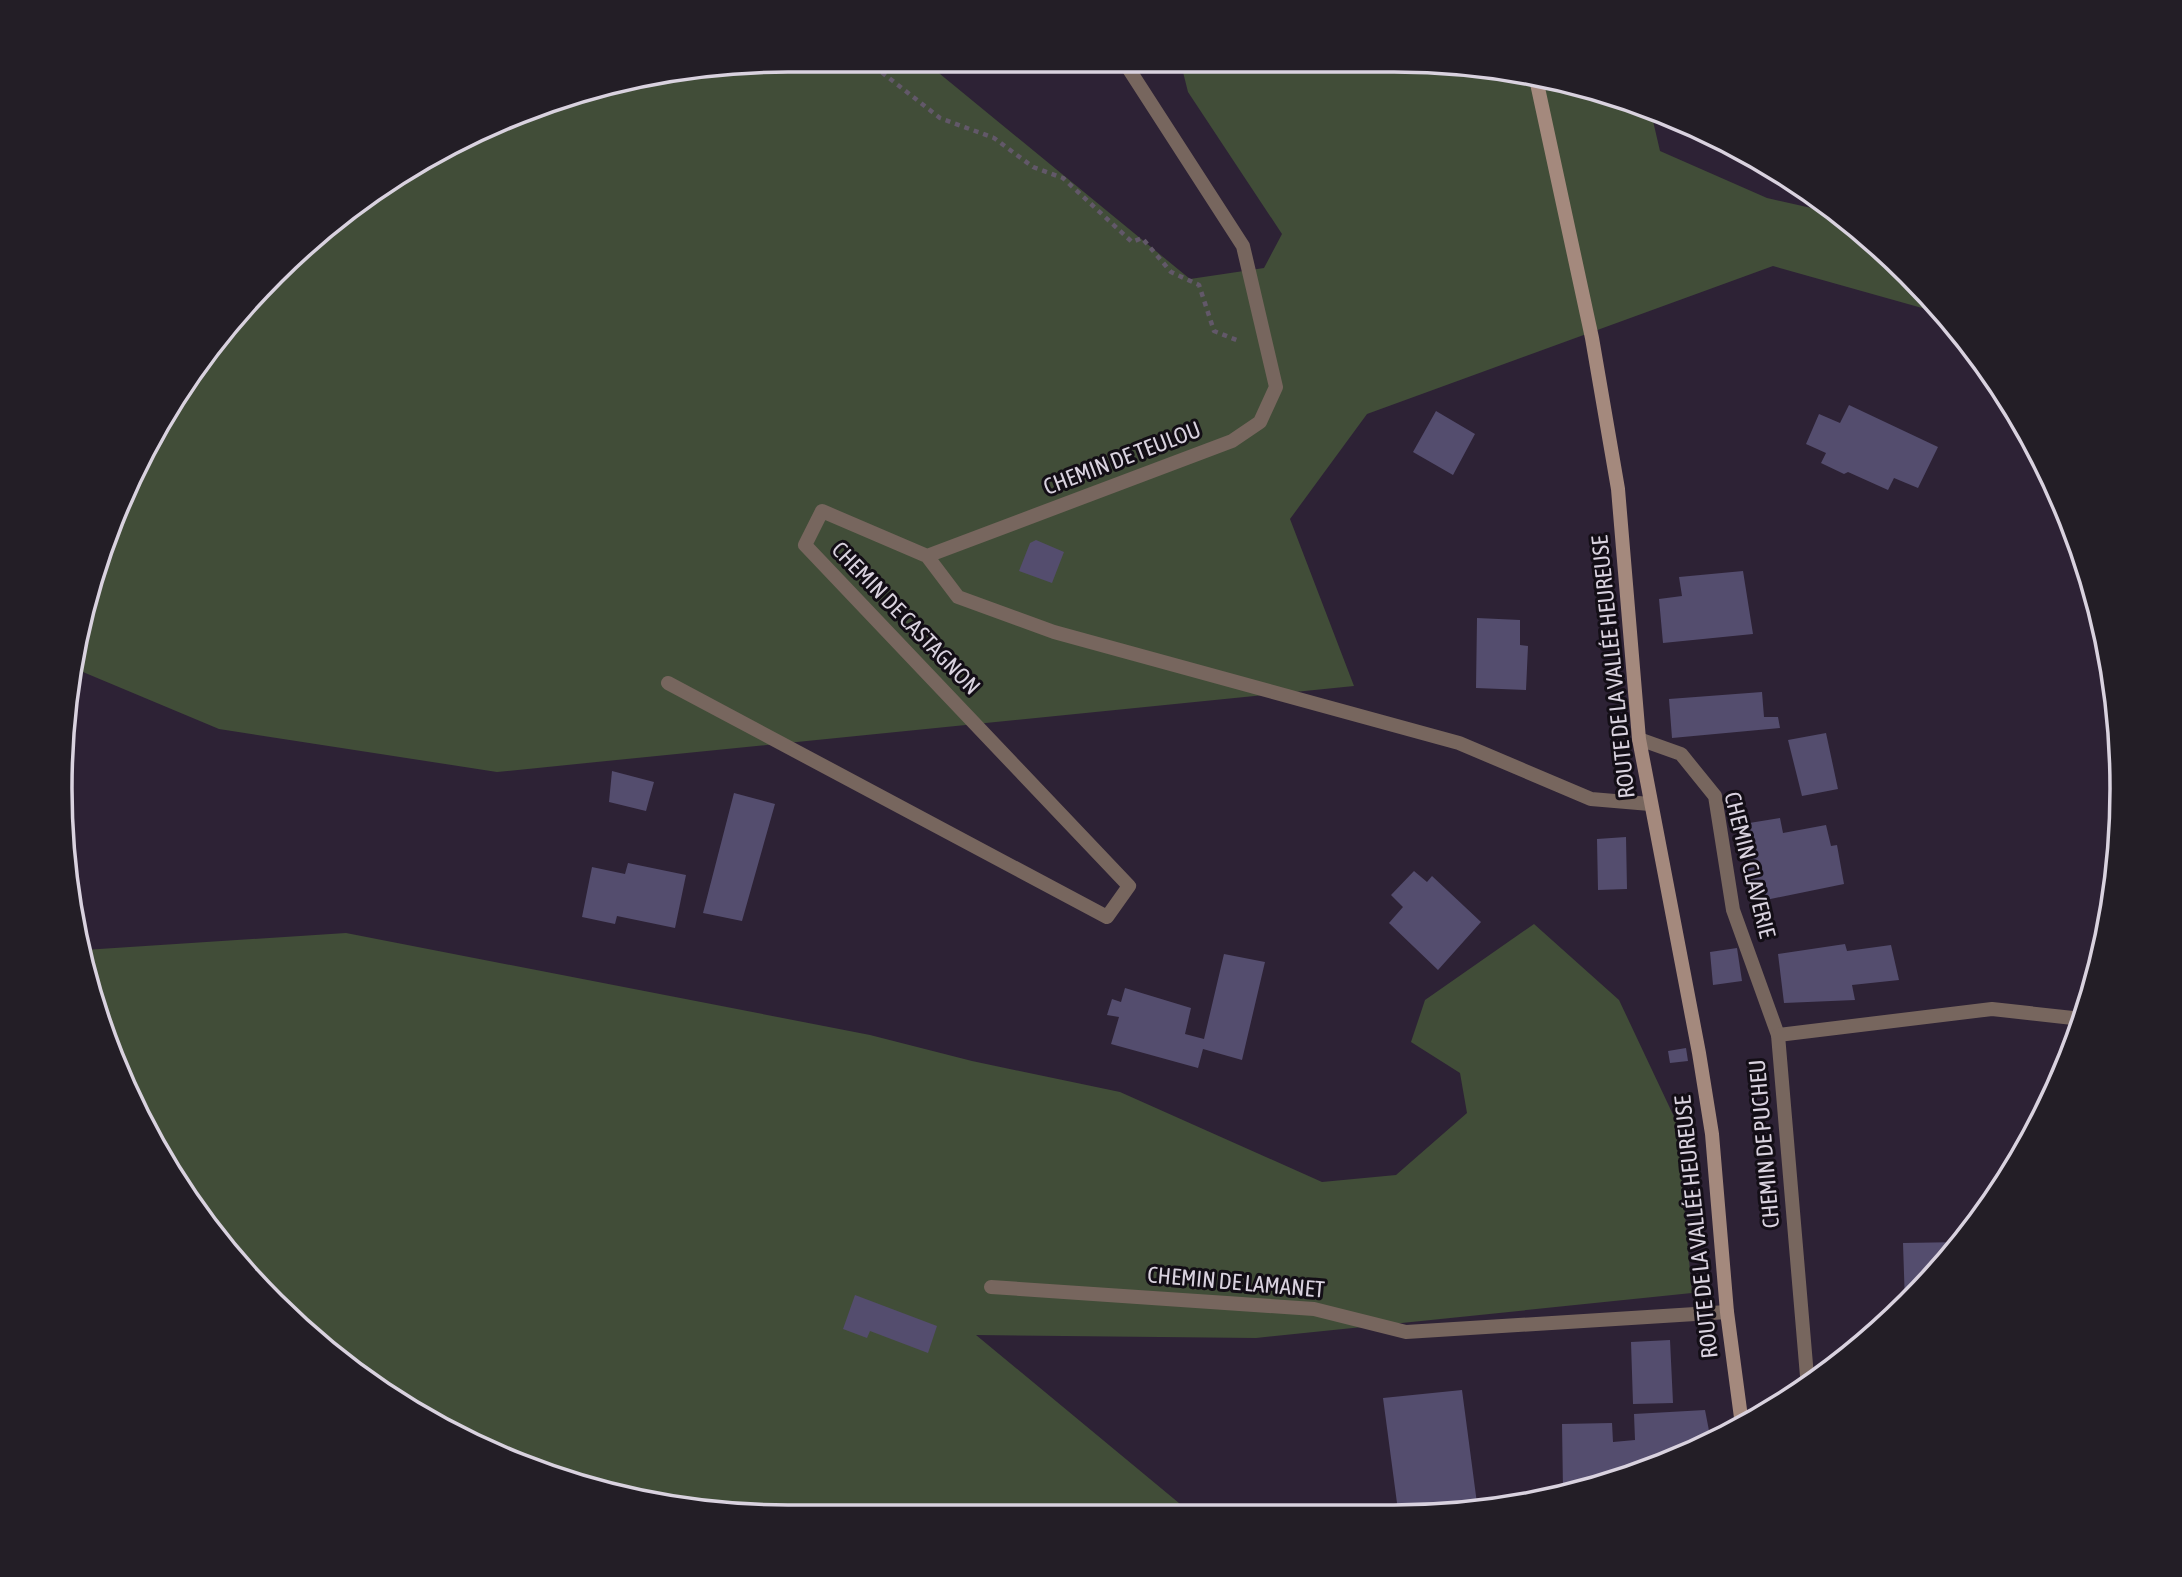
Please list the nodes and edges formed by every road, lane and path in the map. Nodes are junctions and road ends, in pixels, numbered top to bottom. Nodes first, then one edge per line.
1 (881, 72) edge
2 (1131, 72) edge
3 (1538, 87) edge
4 (1214, 331) dead end
5 (927, 556) junction
6 (668, 683) dead end
7 (1639, 739) junction
8 (1650, 804) junction
9 (2072, 1018) edge
10 (1778, 1035) junction
11 (991, 1287) dead end
12 (1727, 1312) junction
13 (1807, 1374) edge
14 (1741, 1415) edge

1 - 4 path
2 - 5 street, CHEMIN DE TEULOU
3 - 7 street, ROUTE DE LA VALLÉE HEUREUSE
5 - 6 street, CHEMIN DE CASTAGNON
5 - 8 street, CHEMIN DE CASTAGNON
7 - 8 street, ROUTE DE LA VALLÉE HEUREUSE
7 - 10 street, CHEMIN CLAVERIE
8 - 12 street, ROUTE DE LA VALLÉE HEUREUSE
9 - 10 street, CHEMIN DE PUCHEU
10 - 13 street, CHEMIN DE PUCHEU
11 - 12 street, CHEMIN DE LAMANET
12 - 14 street, ROUTE DE LA VALLÉE HEUREUSE

